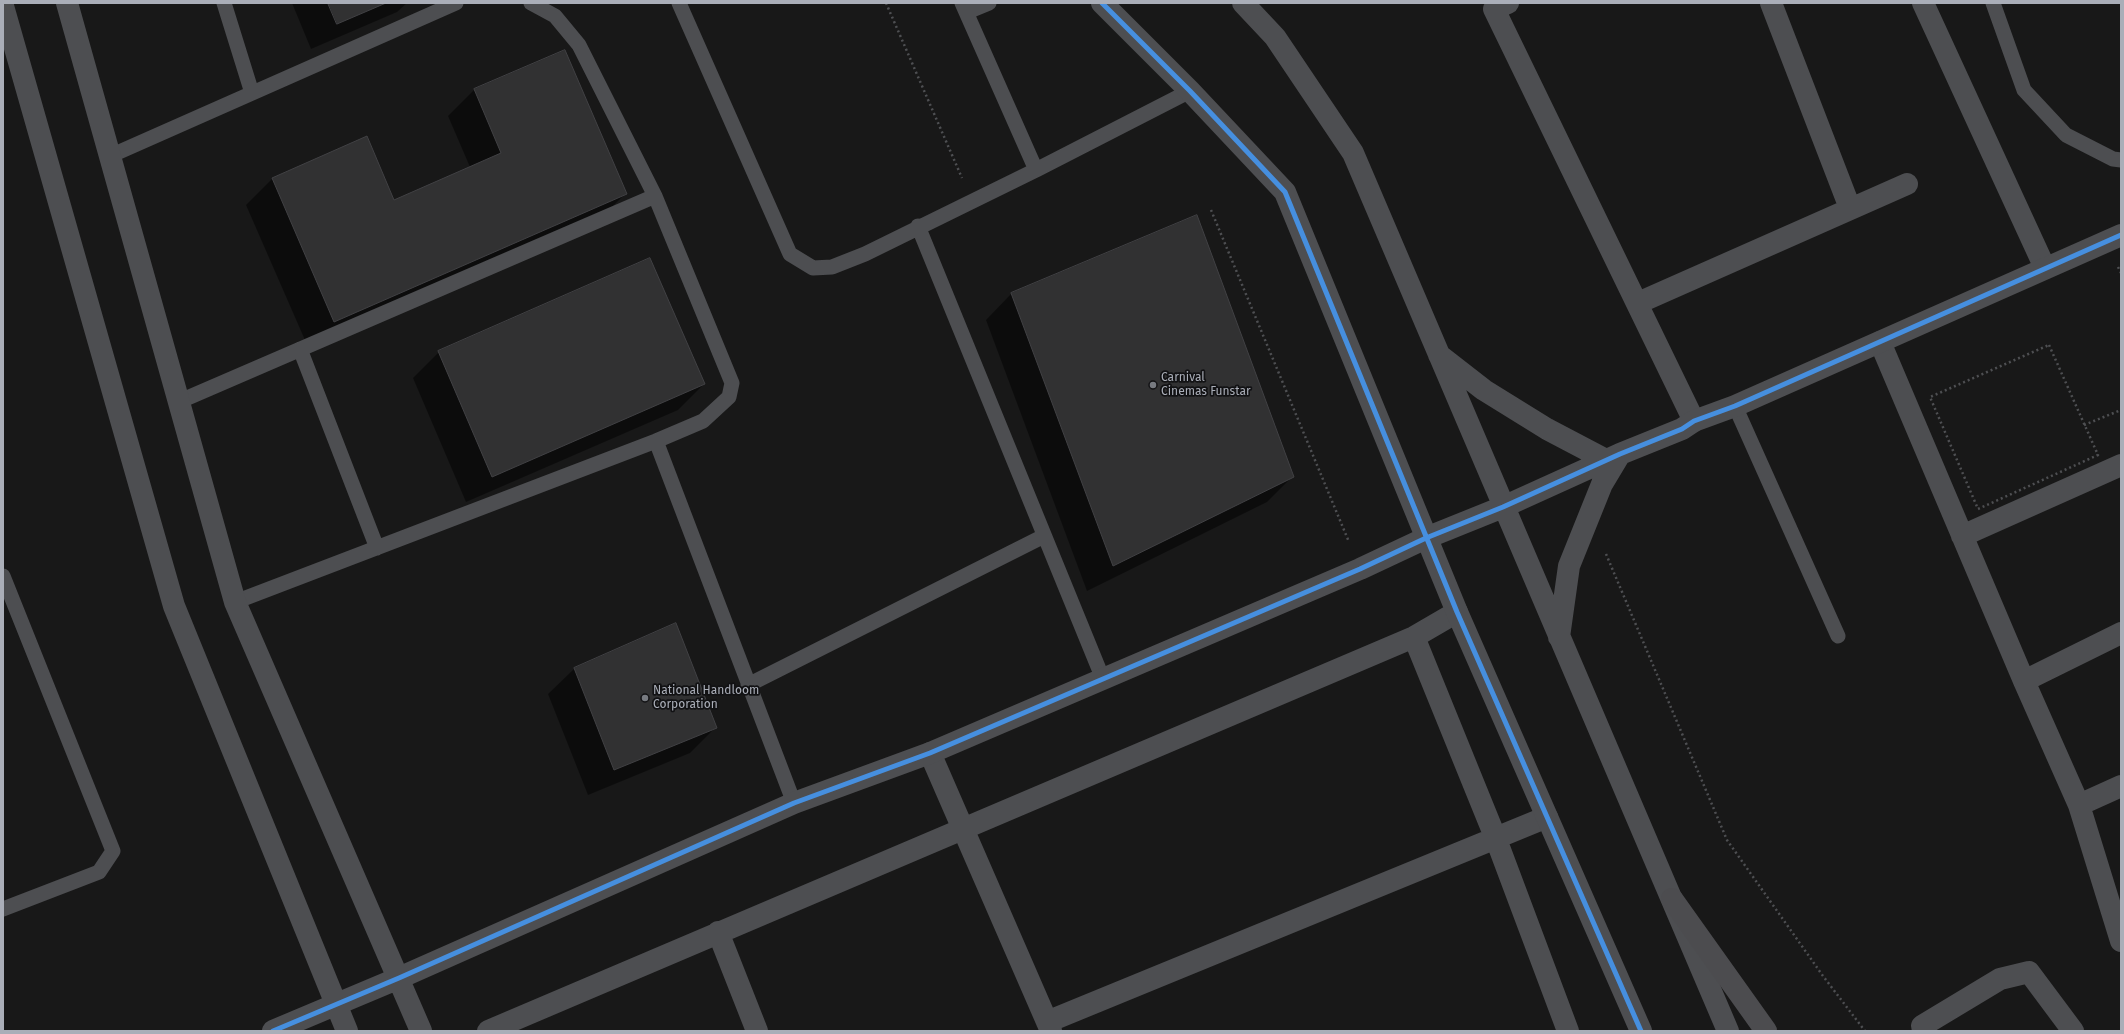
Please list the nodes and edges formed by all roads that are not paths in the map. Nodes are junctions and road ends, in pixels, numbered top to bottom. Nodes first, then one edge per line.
1 (67, 3) edge
2 (224, 3) edge
3 (456, 3) edge
4 (531, 3) edge
5 (679, 3) edge
6 (989, 3) edge
7 (1102, 3) edge
8 (1242, 3) edge
9 (1771, 3) edge
10 (1923, 3) edge
11 (1993, 3) edge
12 (1497, 5) edge
13 (3, 6) edge
14 (964, 8) edge
15 (1190, 91) junction
16 (252, 93) junction
17 (110, 156) junction
18 (2121, 160) edge
19 (1036, 170) junction
20 (1907, 184) dead end
21 (655, 196) junction
22 (1850, 208) junction
23 (918, 226) junction
24 (2121, 235) edge
25 (2045, 268) junction
26 (1638, 303) junction
27 (1880, 342) junction
28 (300, 349) junction
29 (1438, 354) junction
30 (178, 402) junction
31 (1735, 406) junction
32 (1694, 421) junction
33 (656, 441) junction
34 (1613, 457) junction
35 (2121, 465) edge
36 (1503, 507) junction
37 (1044, 536) junction
38 (1962, 536) junction
39 (1426, 538) junction
40 (377, 548) junction
41 (3, 576) edge
42 (235, 602) junction
43 (1457, 612) junction
44 (2121, 633) edge
45 (1838, 636) dead end
46 (1414, 637) junction
47 (1559, 637) junction
48 (1102, 679) junction
49 (2024, 681) junction
50 (748, 685) junction
51 (930, 754) junction
52 (2121, 786) edge
53 (794, 803) junction
54 (2079, 805) junction
55 (1547, 816) junction
56 (963, 829) junction
57 (1496, 839) junction
58 (1672, 899) junction
59 (3, 909) edge
60 (718, 932) junction
61 (2120, 933) edge
62 (399, 978) junction
63 (335, 1004) junction
64 (523, 1024) edge
65 (1049, 1027) edge
66 (273, 1031) edge
67 (347, 1031) edge
68 (421, 1031) edge
69 (488, 1031) edge
70 (757, 1031) edge
71 (1568, 1031) edge
72 (1641, 1031) edge
73 (1728, 1031) edge
74 (1766, 1031) edge
75 (1926, 1031) edge
76 (2074, 1031) edge

1 - 17 street
2 - 16 lane
3 - 16 lane
4 - 21 lane
5 - 23 lane
6 - 14 lane
7 - 15 street
8 - 29 street
9 - 22 street
10 - 25 street
11 - 18 lane
12 - 26 street
13 - 63 street
14 - 19 lane
15 - 19 lane
15 - 39 street
16 - 17 lane
17 - 30 street
19 - 23 lane
20 - 22 street
21 - 28 lane
21 - 33 lane
22 - 26 street
23 - 37 lane
24 - 25 street
25 - 27 street
26 - 32 street
27 - 31 street
27 - 38 street
28 - 30 lane
28 - 40 lane
29 - 34 street
29 - 36 street
30 - 42 street
31 - 32 street
31 - 45 lane
32 - 34 street
33 - 40 lane
33 - 50 lane
34 - 36 street
34 - 47 street
35 - 38 street
36 - 39 street
36 - 47 street
37 - 48 lane
37 - 50 lane
38 - 49 street
39 - 43 street
39 - 48 street
40 - 42 lane
41 - 59 lane
42 - 62 street
43 - 46 street
43 - 55 street
44 - 49 street
46 - 56 street
46 - 57 street
47 - 58 street
48 - 51 street
49 - 54 street
50 - 53 lane
51 - 53 street
51 - 56 street
52 - 54 street
53 - 62 street
54 - 61 street
55 - 57 street
55 - 72 street
56 - 60 street
56 - 65 street
57 - 65 street
57 - 71 street
58 - 73 street
58 - 74 main road
60 - 64 street
60 - 70 street
62 - 63 street
62 - 68 street
63 - 66 street
63 - 67 street
64 - 69 street
75 - 76 street

